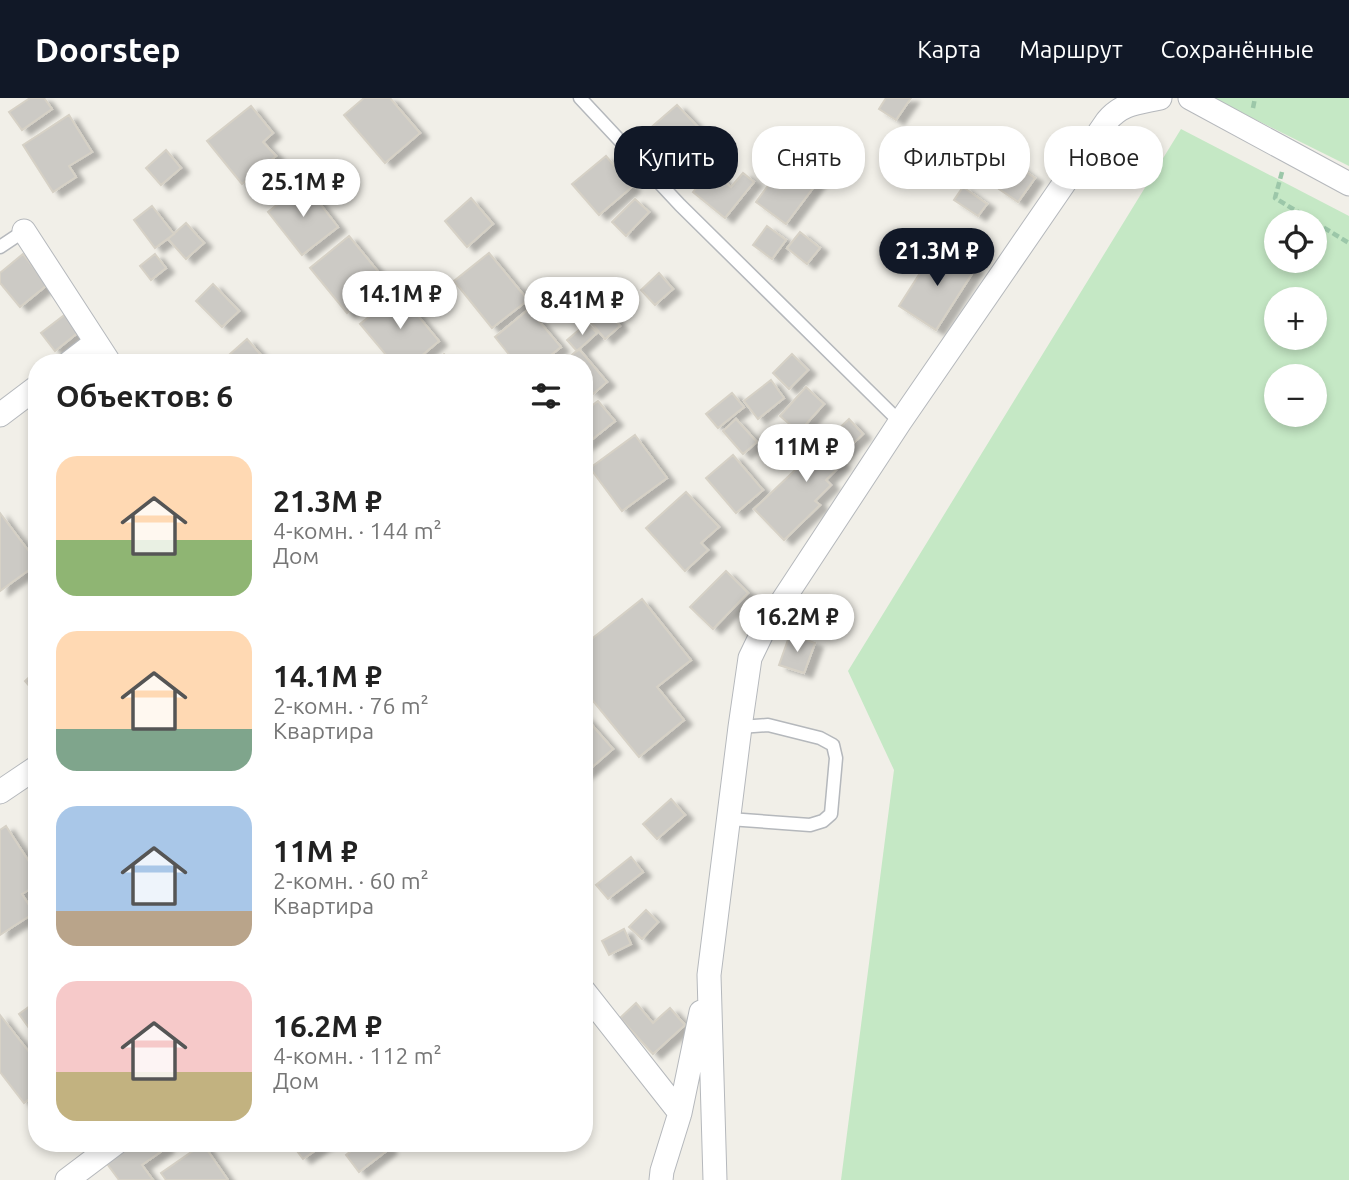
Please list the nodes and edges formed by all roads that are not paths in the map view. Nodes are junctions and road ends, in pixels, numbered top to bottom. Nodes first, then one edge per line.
1 (580, 98) edge
2 (1160, 98) edge
3 (1190, 98) edge
4 (1124, 102) edge
5 (1349, 184) edge
6 (24, 231) joint
7 (0, 247) edge
8 (96, 342) junction
9 (80, 354) edge
10 (104, 354) edge
11 (28, 394) edge
12 (0, 415) edge
13 (900, 422) junction
14 (740, 727) junction
15 (28, 773) edge
16 (0, 792) edge
17 (729, 819) junction
18 (709, 975) junction
19 (593, 1002) edge
20 (680, 1113) junction
21 (104, 1152) edge
22 (658, 1177) edge
23 (67, 1180) edge
24 (715, 1180) edge

1 - 13 lane
2 - 4 street
3 - 5 street
4 - 13 street
6 - 7 lane
6 - 8 street
8 - 9 street
8 - 10 street
11 - 12 street
13 - 14 street
14 - 17 street
14 - 17 lane
15 - 16 street
17 - 18 street
18 - 20 street
18 - 24 street
19 - 20 street
20 - 22 street
21 - 23 street

